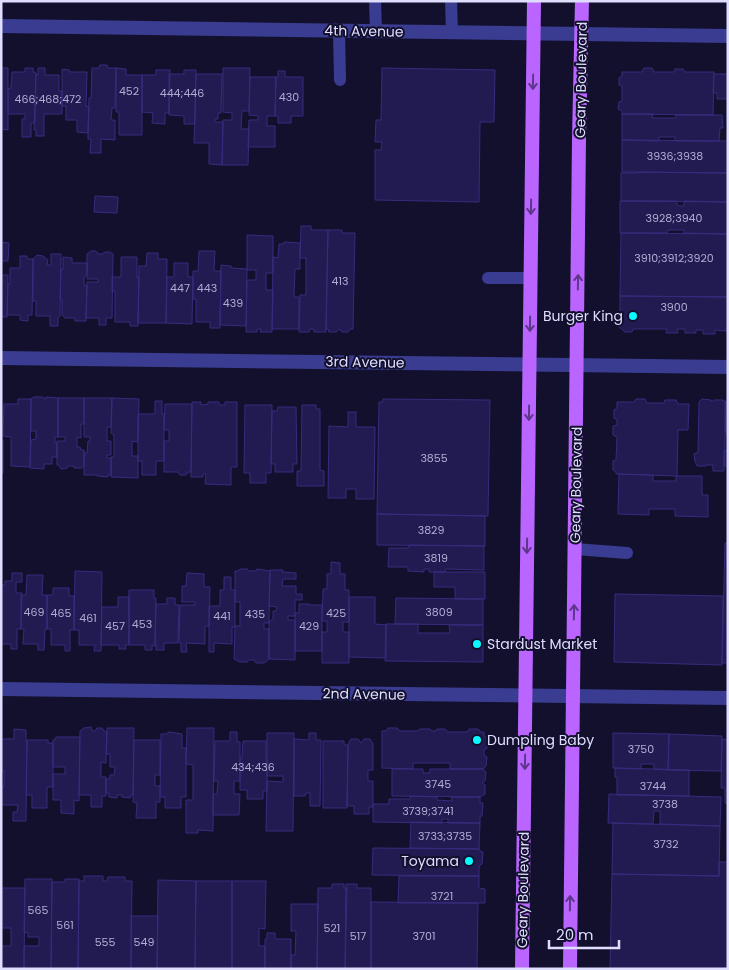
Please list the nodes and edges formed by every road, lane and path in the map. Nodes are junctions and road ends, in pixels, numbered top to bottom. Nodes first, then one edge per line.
1 (376, 1) edge
2 (451, 1) edge
3 (534, 1) edge
4 (582, 1) edge
5 (1, 26) edge
6 (340, 31) junction
7 (376, 31) junction
8 (452, 32) junction
9 (534, 33) junction
10 (582, 34) junction
11 (728, 36) edge
12 (340, 80) dead end
13 (488, 278) dead end
14 (531, 278) junction
15 (1, 358) edge
16 (530, 365) junction
17 (578, 365) junction
18 (728, 367) edge
19 (575, 550) junction
20 (627, 553) dead end
21 (1, 689) edge
22 (526, 696) junction
23 (573, 696) junction
24 (728, 698) edge
25 (522, 969) edge
26 (570, 969) edge

1 - 7 lane
2 - 8 lane
3 - 9 main road, Geary Boulevard
4 - 10 main road, Geary Boulevard
5 - 6 street, 4th Avenue
6 - 7 street, 4th Avenue
6 - 12 lane
7 - 8 street, 4th Avenue
8 - 9 street, 4th Avenue
9 - 10 street, 4th Avenue
9 -> 14 main road, Geary Boulevard
10 - 11 street, 4th Avenue
17 -> 10 main road, Geary Boulevard
13 - 14 lane
14 -> 16 main road, Geary Boulevard
15 - 16 street, 3rd Avenue
16 - 17 street, 3rd Avenue
16 -> 22 main road, Geary Boulevard
17 - 18 street, 3rd Avenue
17 - 19 main road, Geary Boulevard
19 - 20 lane
23 -> 19 main road, Geary Boulevard
21 - 22 street, 2nd Avenue
22 - 23 street, 2nd Avenue
22 -> 25 main road, Geary Boulevard
23 - 24 street, 2nd Avenue
26 -> 23 main road, Geary Boulevard

